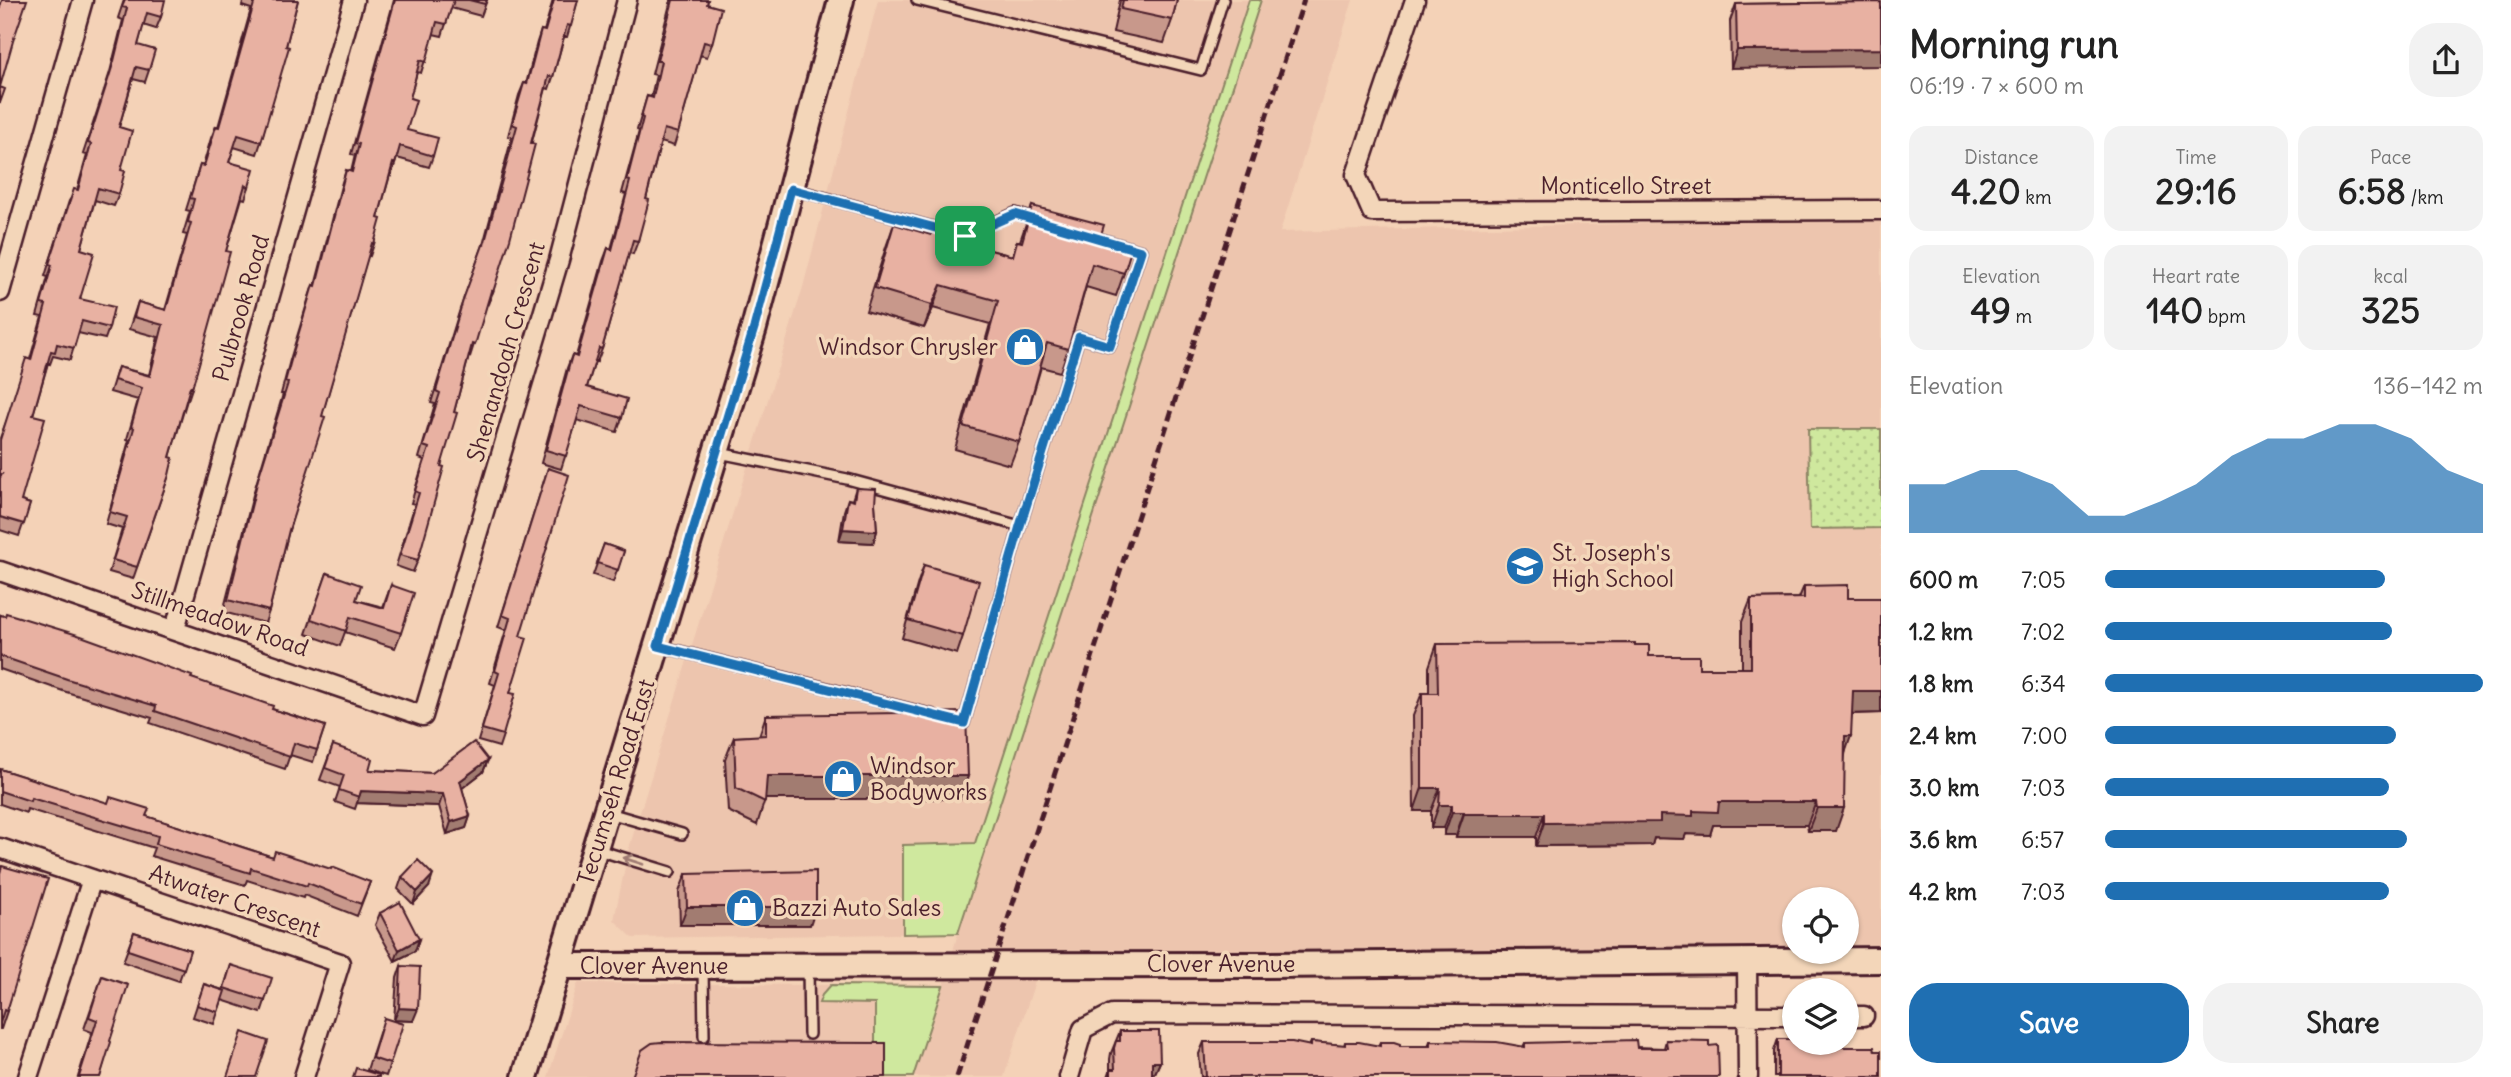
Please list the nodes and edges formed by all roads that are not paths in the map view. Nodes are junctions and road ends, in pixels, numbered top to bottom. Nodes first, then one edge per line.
1 (83, 0) edge
2 (354, 0) edge
3 (627, 0) edge
4 (841, 0) edge
5 (917, 0) edge
6 (1223, 0) edge
7 (1415, 0) edge
8 (791, 189) junction
9 (1881, 210) edge
10 (1050, 224) edge
11 (1086, 235) edge
12 (0, 292) edge
13 (716, 452) junction
14 (1020, 526) junction
15 (0, 571) edge
16 (175, 629) junction
17 (658, 646) junction
18 (423, 716) joint
19 (943, 717) edge
20 (953, 720) edge
21 (607, 813) junction
22 (682, 834) dead end
23 (0, 848) edge
24 (596, 849) junction
25 (670, 872) dead end
26 (92, 879) junction
27 (1881, 960) edge
28 (1747, 961) junction
29 (561, 965) junction
30 (703, 966) junction
31 (808, 966) junction
32 (1748, 1016) junction
33 (1782, 1016) edge
34 (809, 1034) dead end
35 (704, 1036) dead end
36 (28, 1077) edge
37 (304, 1077) edge
38 (525, 1077) edge
39 (1069, 1077) edge
40 (1748, 1077) edge

1 - 12 street
2 - 16 street, Pulbrook Road
3 - 18 street, Shenandoah Crescent
4 - 8 street, Tecumseh Road East
5 - 6 lane
7 - 9 street, Monticello Street
8 - 10 lane
8 - 13 street, Tecumseh Road East
11 - 14 lane
13 - 14 lane
13 - 17 street, Tecumseh Road East
14 - 20 lane
15 - 16 street, Stillmeadow Road
16 - 18 street, Stillmeadow Road
17 - 19 lane
17 - 21 street, Tecumseh Road East
21 - 22 lane
21 - 24 street, Tecumseh Road East
23 - 26 street, Atwater Crescent
25 -> 24 lane
24 - 29 street, Tecumseh Road East
26 - 36 street
26 - 37 street, Atwater Crescent
27 - 28 street, Clover Avenue
28 - 31 street, Clover Avenue
28 - 32 street
29 - 30 street, Clover Avenue
29 - 38 street, Tecumseh Road East
30 - 31 street, Clover Avenue
30 - 35 lane
31 - 34 lane
32 - 33 street
32 - 39 street
32 - 40 street

